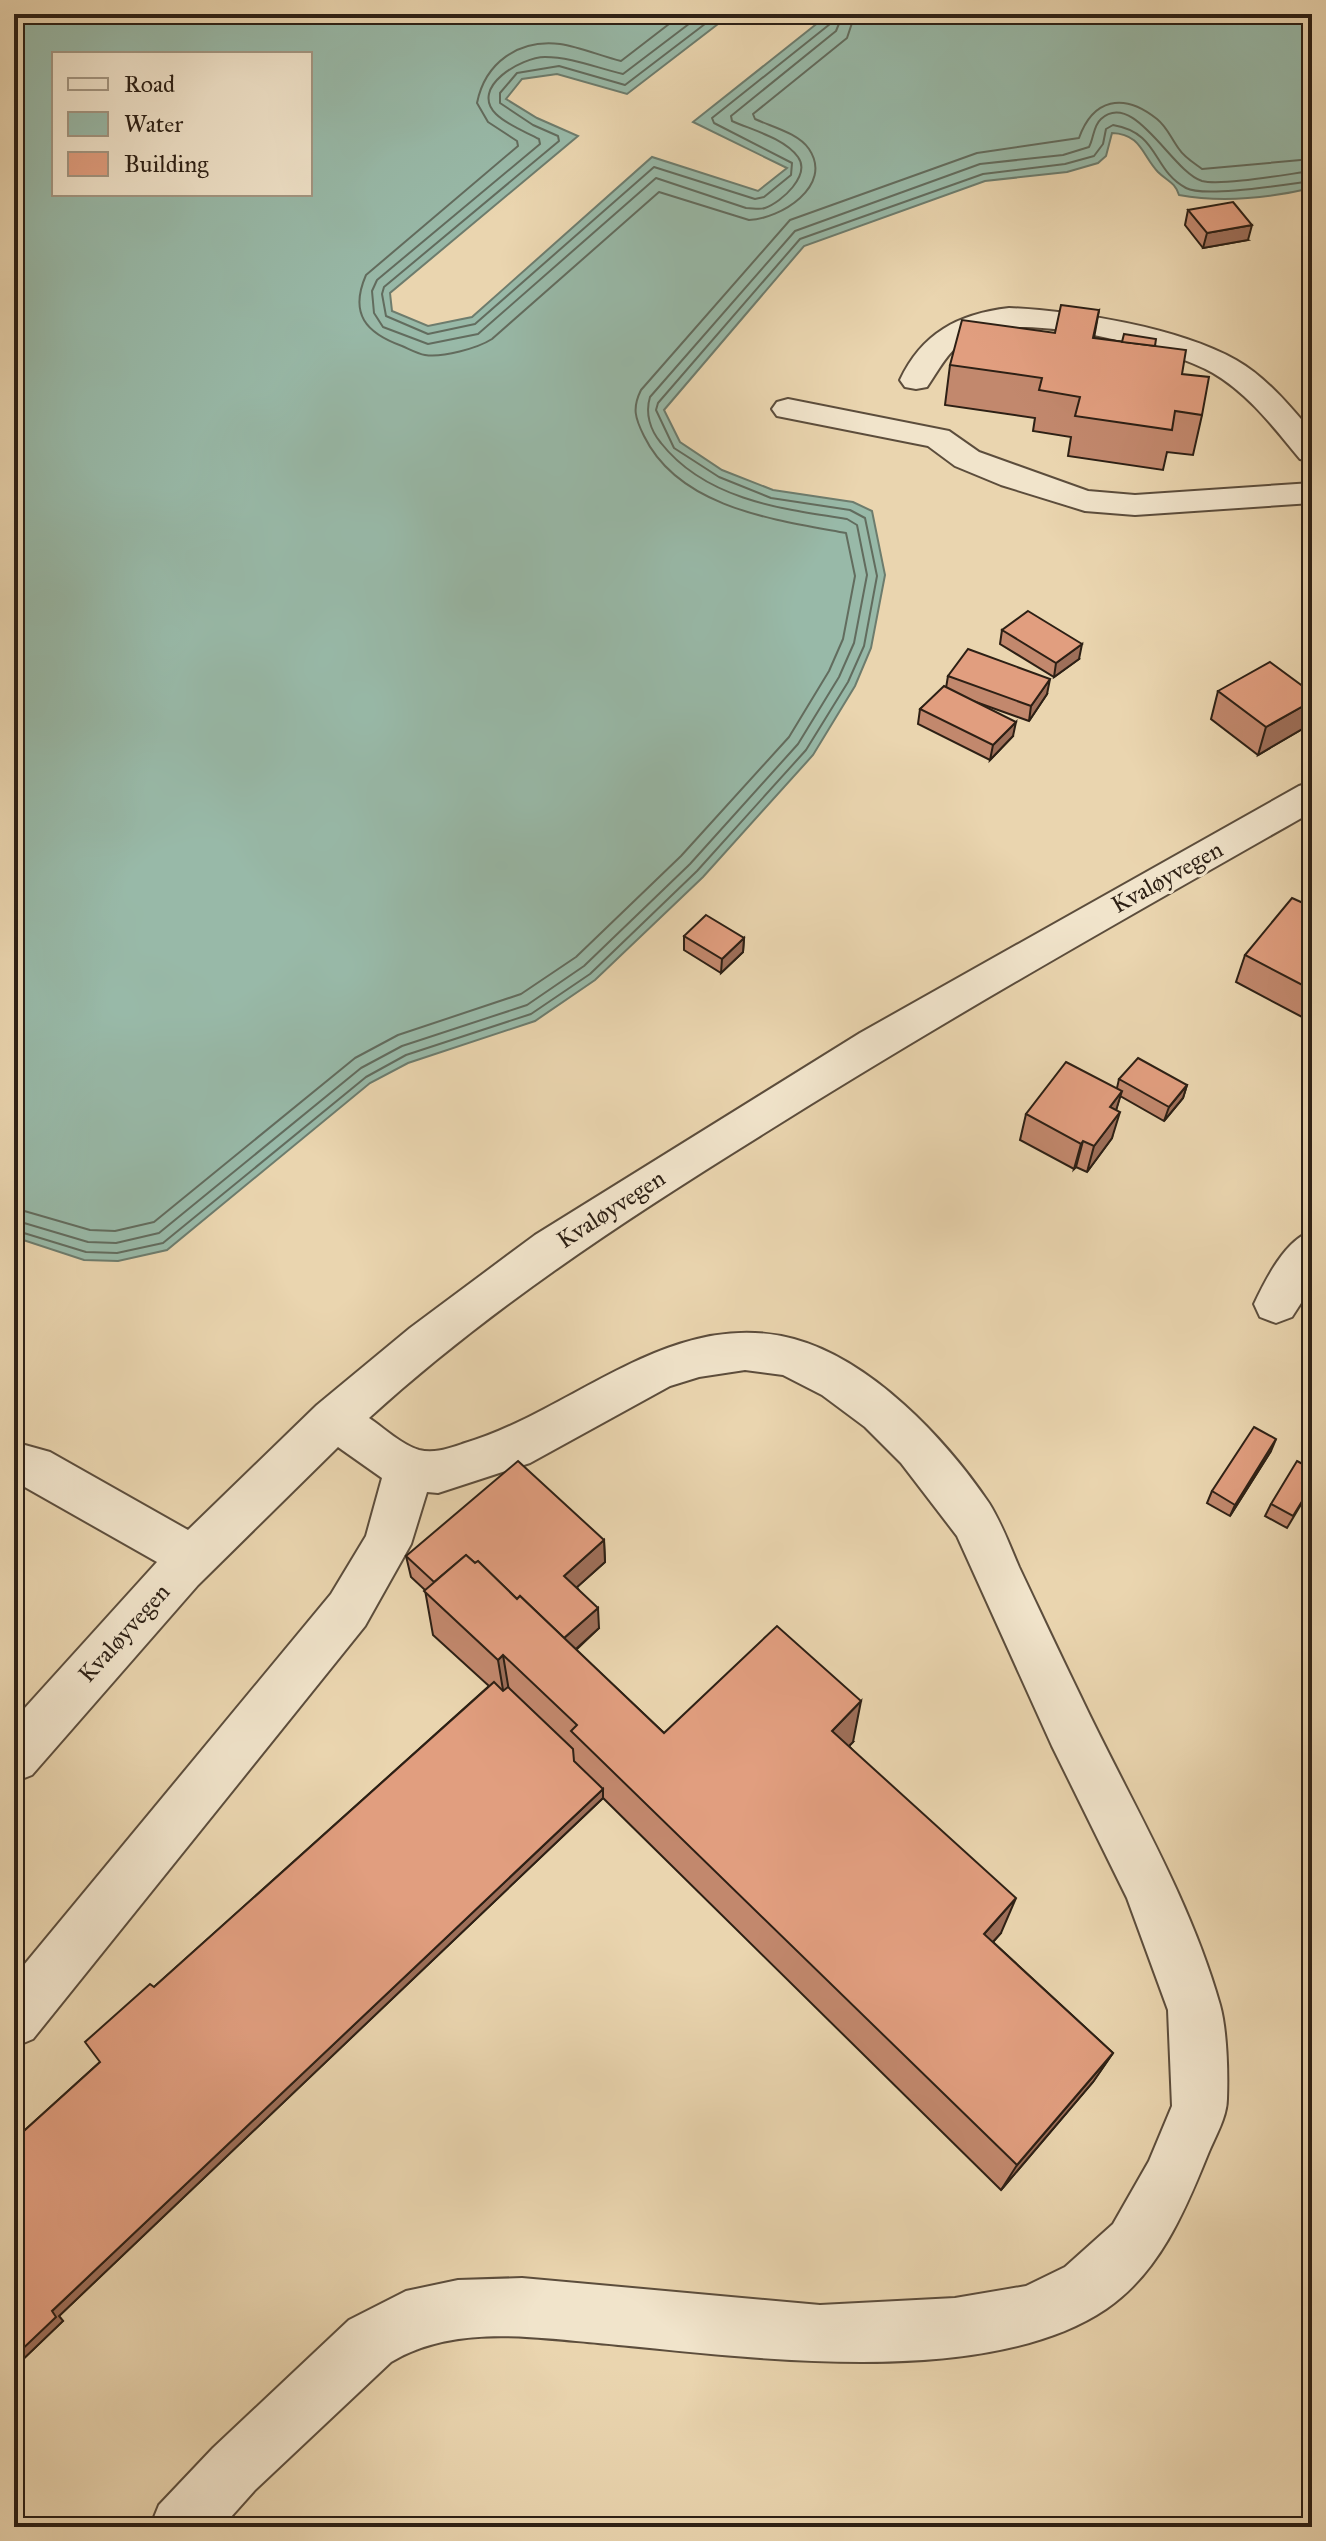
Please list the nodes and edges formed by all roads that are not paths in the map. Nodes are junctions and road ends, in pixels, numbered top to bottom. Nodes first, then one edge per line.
1 (916, 380) dead end
2 (788, 409) dead end
3 (1312, 452) edge
4 (1312, 493) edge
5 (1312, 795) edge
6 (1312, 1249) edge
7 (1276, 1304) dead end
8 (333, 1419) junction
9 (14, 1463) edge
10 (407, 1469) junction
11 (193, 1558) junction
12 (14, 1758) edge
13 (14, 2020) edge
14 (181, 2527) edge

1 - 3 street
2 - 4 street
5 - 8 street, Kvaløyvegen
6 - 7 street
8 - 10 street
8 - 11 street, Kvaløyvegen
9 - 11 street
10 - 13 street
10 - 14 street
11 - 12 street, Kvaløyvegen

